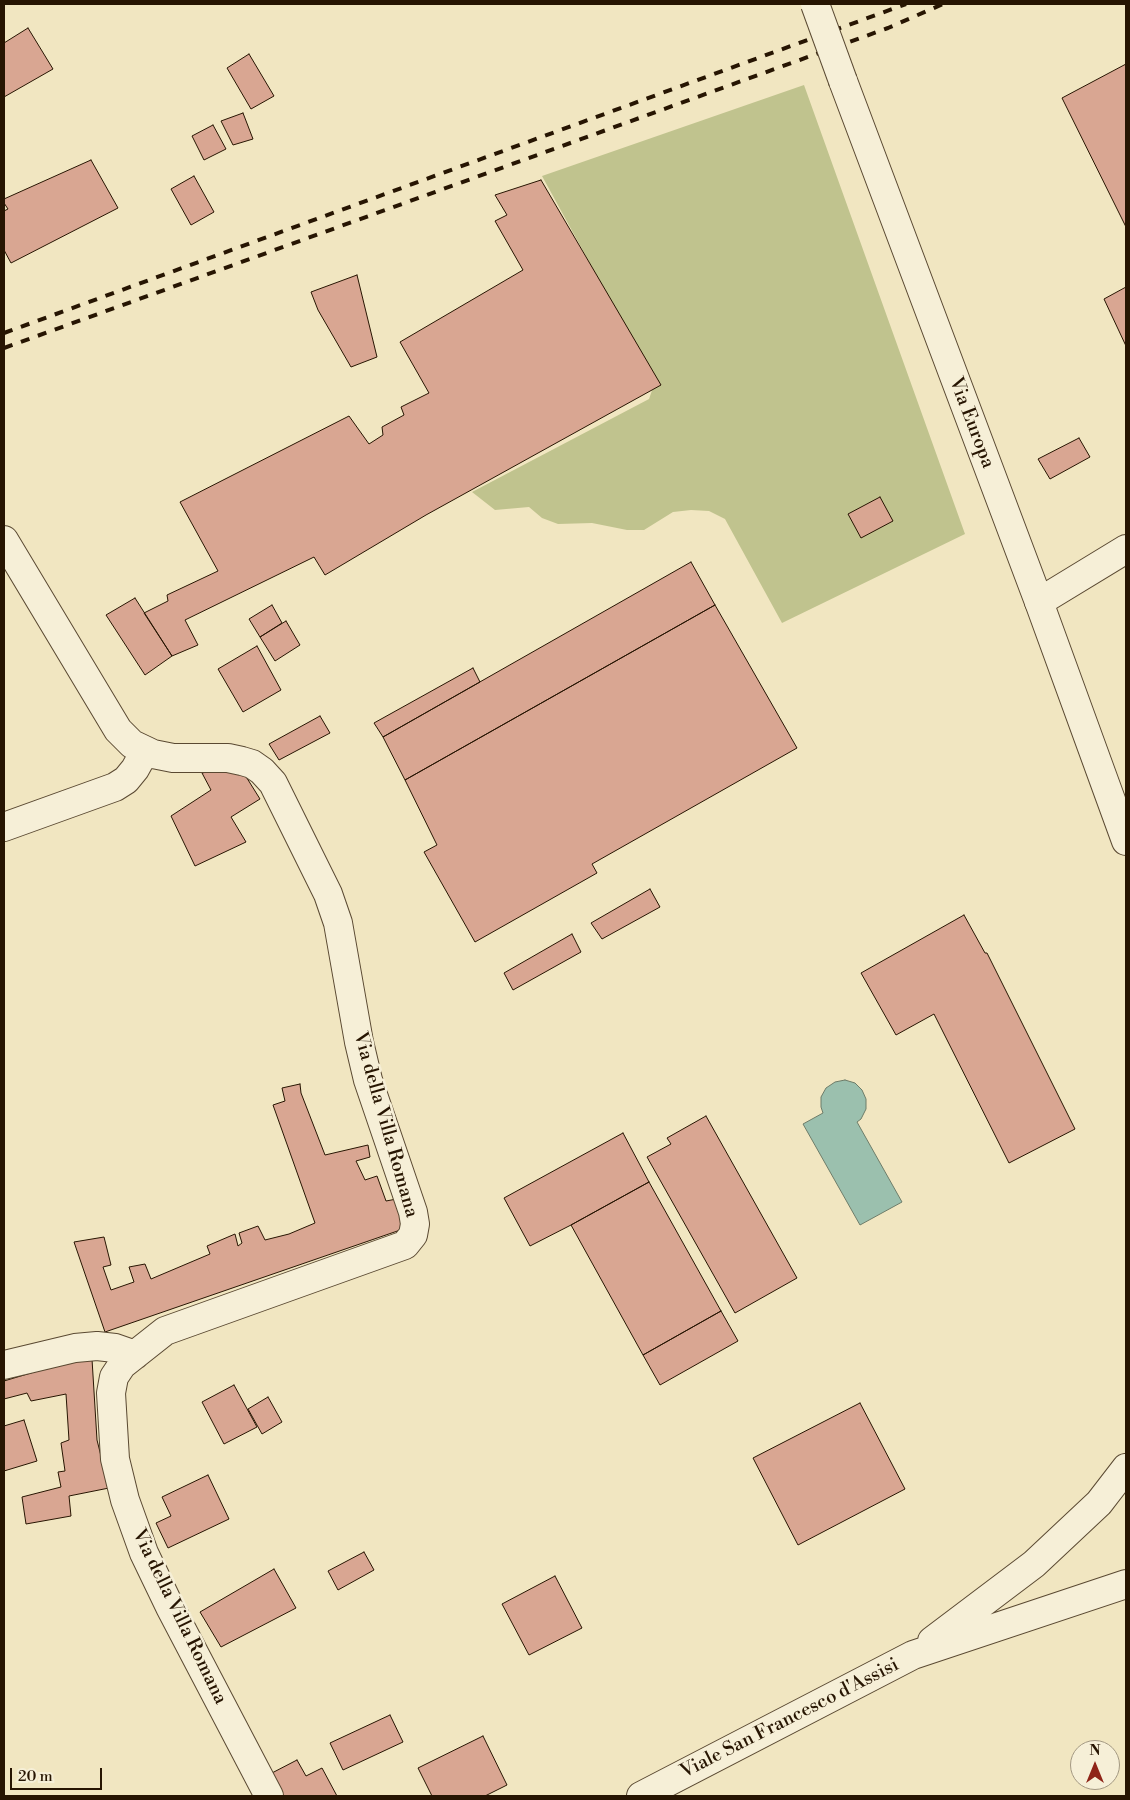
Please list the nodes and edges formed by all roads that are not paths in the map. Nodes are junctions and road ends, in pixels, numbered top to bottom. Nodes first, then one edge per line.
1 (815, 4) edge
2 (4, 540) edge
3 (1126, 549) edge
4 (1039, 602) junction
5 (145, 751) junction
6 (4, 827) edge
7 (1126, 841) edge
8 (135, 1354) junction
9 (4, 1365) edge
10 (1126, 1468) edge
11 (1126, 1584) edge
12 (913, 1655) junction
13 (269, 1796) edge
14 (641, 1796) edge

1 - 4 street, Via Europa, bridge
2 - 5 street, Via della Villa Romana
3 - 4 street
4 - 7 street, Via Europa
5 - 6 street
5 - 8 street, Via della Villa Romana
8 - 9 street
8 - 13 street, Via della Villa Romana
10 - 12 street, Viale San Francesco d'Assisi
11 - 12 street, Viale San Francesco d'Assisi
12 - 14 street, Viale San Francesco d'Assisi

